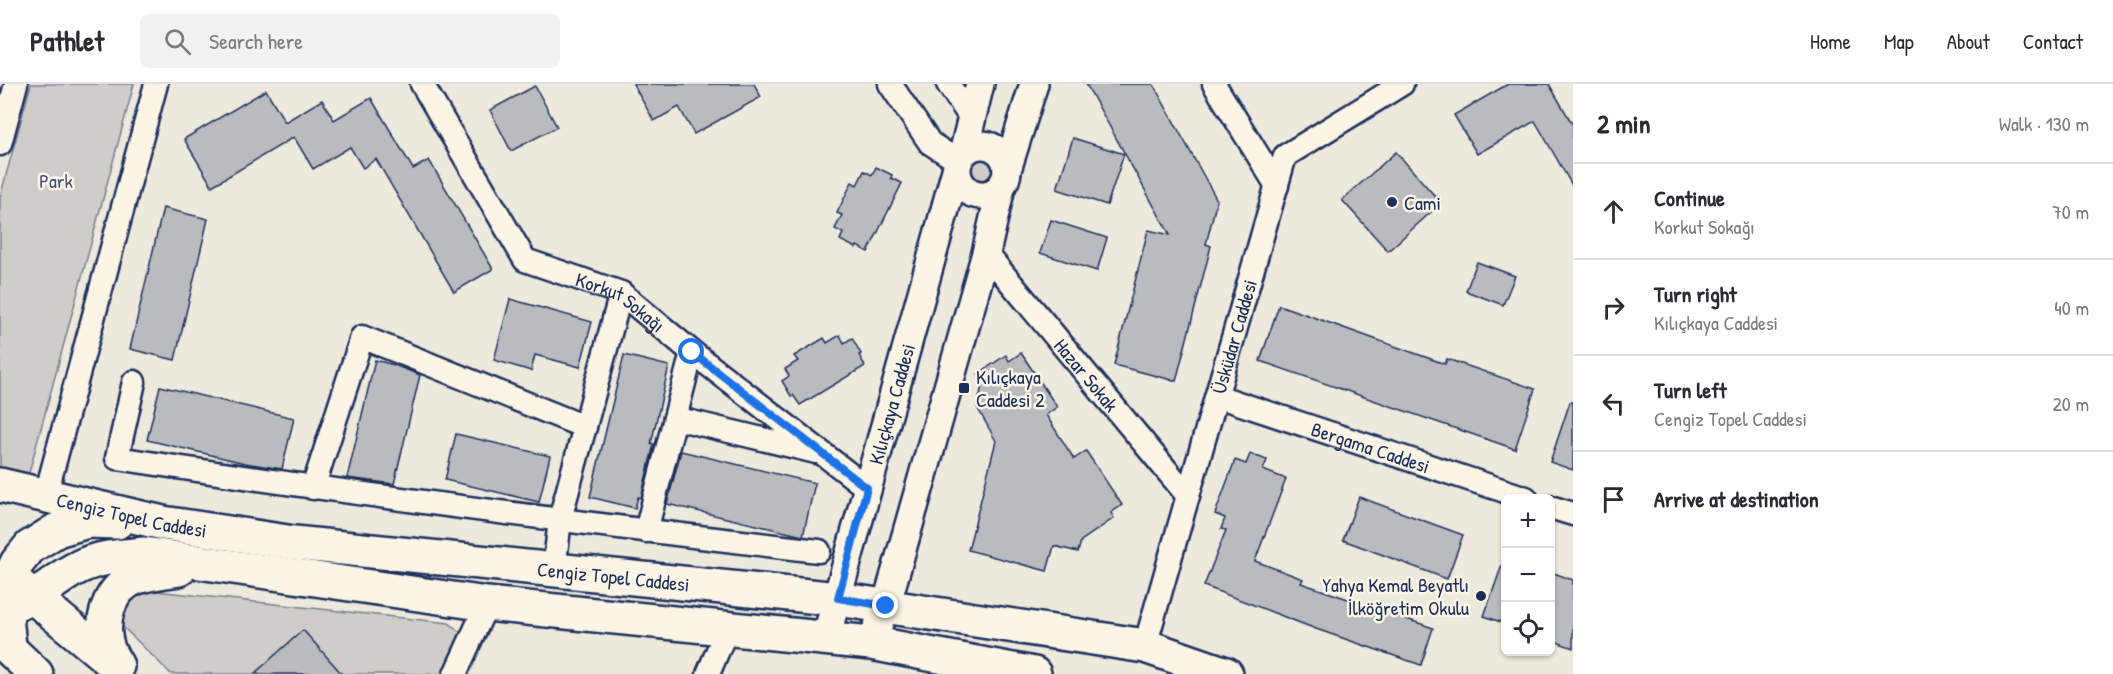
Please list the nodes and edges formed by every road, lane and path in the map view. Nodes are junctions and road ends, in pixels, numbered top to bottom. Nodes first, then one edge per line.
1 (16, 84) edge
2 (156, 84) edge
3 (422, 84) edge
4 (890, 84) edge
5 (948, 84) edge
6 (980, 84) edge
7 (1034, 84) edge
8 (1214, 84) edge
9 (1402, 84) edge
10 (970, 118) junction
11 (0, 144) edge
12 (959, 162) junction
13 (1004, 179) junction
14 (1277, 186) junction
15 (986, 253) junction
16 (621, 293) junction
17 (692, 352) junction
18 (134, 382) dead end
19 (1217, 396) junction
20 (675, 418) junction
21 (585, 427) junction
22 (823, 453) junction
23 (0, 485) edge
24 (313, 488) junction
25 (867, 488) junction
26 (46, 494) junction
27 (1514, 494) edge
28 (1188, 496) junction
29 (1555, 508) edge
30 (1573, 514) edge
31 (560, 519) junction
32 (163, 524) junction
33 (646, 531) junction
34 (819, 551) dead end
35 (206, 563) junction
36 (554, 571) junction
37 (10, 592) edge
38 (838, 598) junction
39 (487, 604) junction
40 (886, 606) junction
41 (727, 629) junction
42 (826, 638) junction
43 (4, 643) edge
44 (871, 643) junction
45 (1145, 646) junction
46 (925, 664) edge
47 (121, 670) edge
48 (36, 674) edge
49 (454, 674) edge
50 (708, 674) edge
51 (1034, 674) edge
52 (1226, 674) edge

1 - 11 street
2 - 26 street
3 - 16 street, Korkut Sokağı
4 - 12 street
5 - 10 street
6 - 10 street, Kılıçkaya Caddesi
7 - 13 street
8 - 14 street
9 - 14 street, Üsküdar Caddesi
10 - 12 street, Kılıçkaya Caddesi
12 - 13 street
12 - 13 street
12 - 25 street, Kılıçkaya Caddesi
13 - 15 street
14 - 19 street, Üsküdar Caddesi
15 - 28 street, Hazar Sokak
15 - 40 street
16 - 17 street, Korkut Sokağı
16 - 21 street
17 - 20 street
17 - 22 street, Korkut Sokağı
18 - 24 street
19 - 27 street, Bergama Caddesi
19 - 28 street, Üsküdar Caddesi
20 - 22 street
20 - 33 street
21 - 24 street
21 - 31 street
22 - 25 street, Korkut Sokağı
23 - 26 main road, Cengiz Topel Caddesi
24 - 31 street
25 - 38 street, Kılıçkaya Caddesi
26 - 32 main road, Cengiz Topel Caddesi
28 - 45 street, Üsküdar Caddesi
29 - 30 street
31 - 33 street
31 - 36 street
32 - 36 main road, Cengiz Topel Caddesi
32 - 37 main road
33 - 34 street
35 - 37 main road, Cengiz Topel Caddesi
35 - 39 main road, Cengiz Topel Caddesi
35 - 47 main road
36 - 38 main road, Cengiz Topel Caddesi
37 - 43 main road
37 - 47 main road
38 - 40 main road, Cengiz Topel Caddesi
38 - 42 street, Kılıçkaya Caddesi
39 - 41 main road, Cengiz Topel Caddesi
39 - 49 street
40 - 44 street
40 - 45 main road, Cengiz Topel Caddesi
41 - 42 main road, Cengiz Topel Caddesi
41 - 50 street
42 - 44 main road, Cengiz Topel Caddesi
43 - 48 main road
44 - 46 main road, Cengiz Topel Caddesi
45 - 52 main road, Cengiz Topel Caddesi
46 - 51 main road, Cengiz Topel Caddesi

